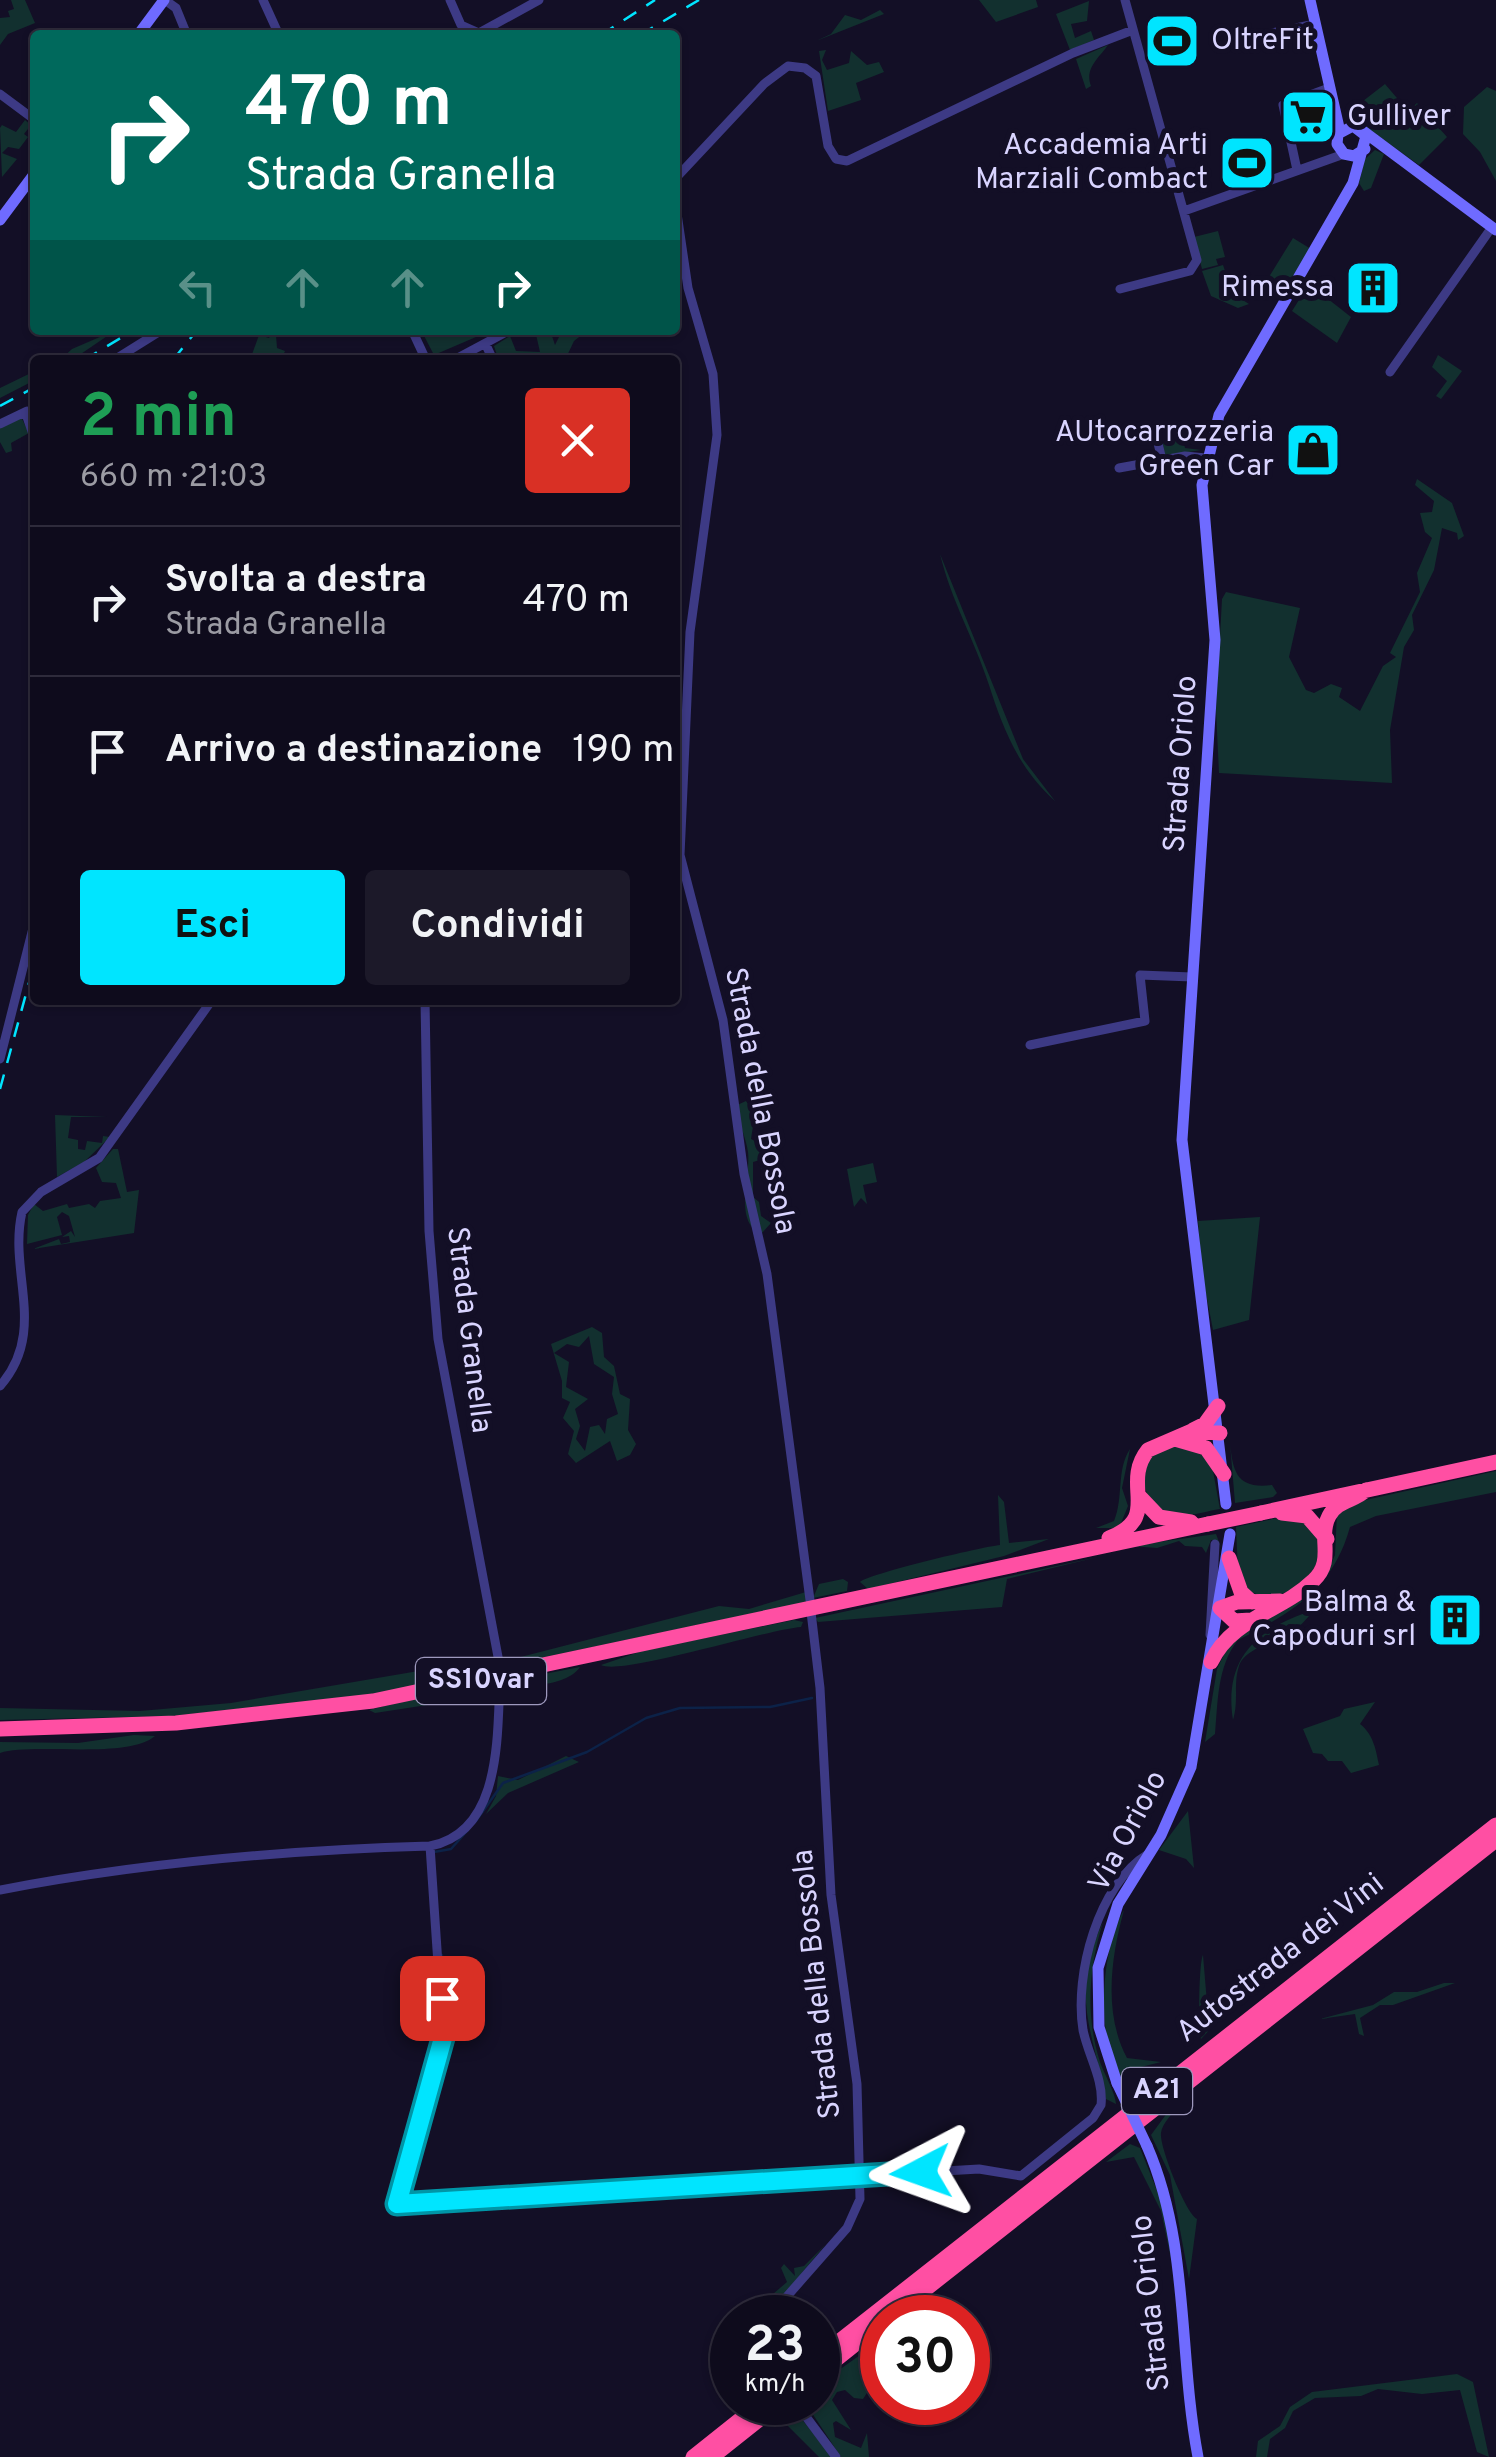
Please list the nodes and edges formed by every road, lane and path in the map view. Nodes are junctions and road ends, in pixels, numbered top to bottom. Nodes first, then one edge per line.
1 (164, 0) edge
2 (264, 0) edge
3 (450, 0) edge
4 (539, 0) edge
5 (1125, 0) edge
6 (1310, 0) edge
7 (1314, 24) junction
8 (142, 30) edge
9 (184, 30) edge
10 (277, 30) edge
11 (475, 30) edge
12 (489, 30) edge
13 (1133, 30) junction
14 (1267, 34) dead end
15 (1326, 74) junction
16 (1330, 88) junction
17 (0, 94) edge
18 (30, 116) edge
19 (1359, 128) junction
20 (1338, 136) junction
21 (1365, 147) junction
22 (1388, 150) junction
23 (1346, 155) junction
24 (1320, 162) junction
25 (1297, 170) junction
26 (680, 173) edge
27 (30, 180) edge
28 (1352, 186) junction
29 (1184, 211) junction
30 (0, 220) edge
31 (1494, 228) edge
32 (680, 234) edge
33 (1120, 290) dead end
34 (154, 335) edge
35 (502, 335) edge
36 (486, 345) junction
37 (122, 355) edge
38 (465, 355) edge
39 (491, 355) edge
40 (1390, 372) dead end
41 (30, 409) edge
42 (0, 424) edge
43 (1157, 438) dead end
44 (1206, 458) junction
45 (1162, 460) junction
46 (1119, 468) dead end
47 (680, 855) edge
48 (680, 855) edge
49 (30, 940) edge
50 (1192, 976) junction
51 (208, 1005) edge
52 (424, 1005) edge
53 (1030, 1046) dead end
54 (0, 1059) edge
55 (0, 1386) edge
56 (1218, 1406) junction
57 (1220, 1434) junction
58 (1195, 1436) junction
59 (1496, 1462) edge
60 (1224, 1474) junction
61 (1366, 1490) junction
62 (1140, 1496) junction
63 (1226, 1504) dead end
64 (1261, 1512) junction
65 (1196, 1525) junction
66 (1230, 1534) dead end
67 (1327, 1539) junction
68 (1215, 1544) dead end
69 (1094, 1549) junction
70 (1229, 1558) junction
71 (810, 1600) dead end
72 (1220, 1608) junction
73 (1253, 1611) junction
74 (811, 1612) dead end
75 (1215, 1641) junction
76 (499, 1662) dead end
77 (1211, 1662) junction
78 (500, 1680) dead end
79 (0, 1729) edge
80 (1496, 1825) edge
81 (1496, 1840) edge
82 (430, 1846) junction
83 (1150, 1853) junction
84 (0, 1890) edge
85 (1147, 2146) joint
86 (860, 2177) junction
87 (788, 2295) edge
88 (918, 2295) edge
89 (860, 2340) edge
90 (840, 2341) edge
91 (840, 2356) edge
92 (733, 2425) edge
93 (752, 2425) edge
94 (812, 2425) edge
95 (693, 2457) edge
96 (712, 2457) edge
97 (836, 2457) edge
98 (1198, 2457) edge

1 - 8 street
1 - 9 street
2 - 10 street
3 - 11 street
4 - 12 street
5 - 13 street
6 - 7 street
7 - 14 street
7 - 15 street
13 - 26 street
13 - 29 street
15 - 16 street
15 - 19 street
16 - 20 street
16 - 25 street
17 - 18 street
19 - 20 street
19 - 21 street
19 - 22 street
20 - 23 street
20 - 24 street
21 - 22 street
21 - 23 street
21 - 28 street
22 - 31 street
23 - 24 street
23 - 28 street
24 - 25 street
25 - 29 street
27 - 30 street
28 - 44 street, Strada Oriolo
29 - 33 street
31 - 40 street
32 - 47 street, Strada della Bossola
34 - 37 street
35 - 36 street
36 - 38 street
36 - 39 street
41 - 42 street
43 - 45 street
44 - 45 street
44 - 50 street, Strada Oriolo
45 - 46 street
48 - 71 street, Strada della Bossola
49 - 54 street
50 - 53 street
50 - 56 street, Strada Oriolo
51 - 55 street
52 - 76 street, Strada Granella
56 - 57 street
56 - 58 highway
57 - 58 highway
57 - 60 street
58 - 60 highway
58 - 62 highway
59 - 61 highway, SS10var
60 - 63 street
61 - 64 highway, SS10var
61 - 67 highway
62 - 65 highway
62 - 69 highway
64 - 65 highway, SS10var, bridge
64 - 67 highway
65 - 69 highway, SS10var
66 - 70 street, Via Oriolo
67 - 73 highway
68 - 75 street
69 - 79 highway, SS10var
70 - 72 street, Via Oriolo
70 - 73 highway
72 - 73 highway
72 - 75 street, Via Oriolo
73 - 77 highway
74 - 86 street, Strada della Bossola
75 - 77 street, Via Oriolo
77 - 83 street, Via Oriolo
78 - 82 street
80 - 90 highway, Autostrada dei Vini / A21
81 - 88 highway, Autostrada dei Vini / A21
82 - 84 street
82 - 86 street
83 - 85 street, Via Oriolo, bridge
83 - 86 street
85 - 98 street, Strada Oriolo
86 - 87 street, Strada della Bossola
89 - 91 highway
92 - 95 highway
93 - 96 highway
94 - 97 street

